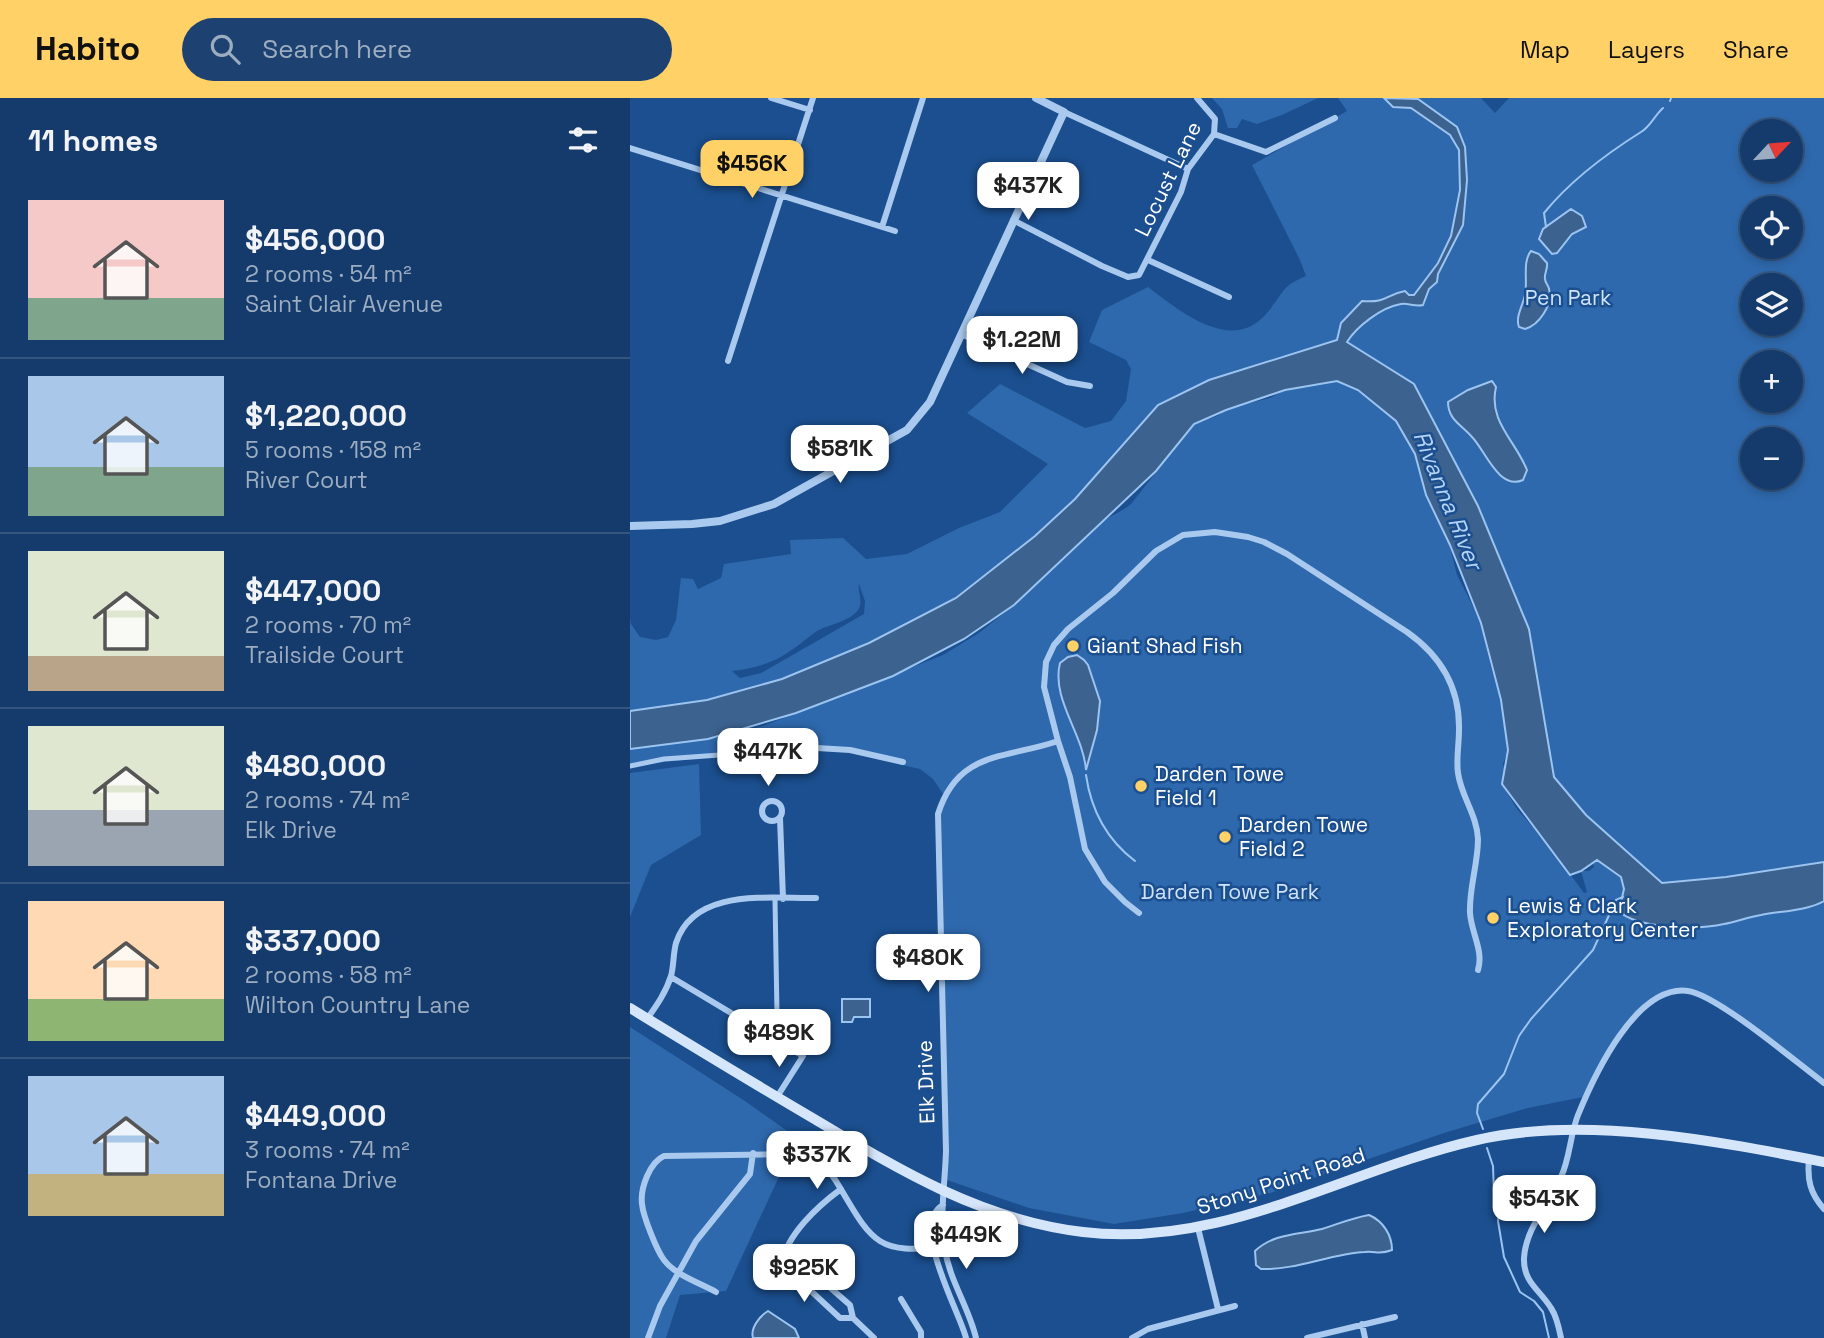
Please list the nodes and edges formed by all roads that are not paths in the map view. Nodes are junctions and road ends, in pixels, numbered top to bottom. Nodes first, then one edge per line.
1 (771, 98) edge
2 (813, 98) edge
3 (923, 98) edge
4 (1036, 98) edge
5 (1197, 98) edge
6 (810, 110) junction
7 (1064, 112) junction
8 (1335, 118) dead end
9 (1214, 134) junction
10 (630, 148) edge
11 (1188, 169) junction
12 (783, 195) junction
13 (1013, 220) junction
14 (882, 227) junction
15 (895, 231) dead end
16 (1148, 260) junction
17 (1228, 297) dead end
18 (961, 334) junction
19 (728, 361) dead end
20 (1090, 386) dead end
21 (630, 526) edge
22 (1058, 741) junction
23 (817, 748) joint
24 (903, 762) dead end
25 (630, 766) edge
26 (780, 818) dead end
27 (816, 898) dead end
28 (779, 899) junction
29 (1139, 912) dead end
30 (1478, 970) dead end
31 (671, 977) junction
32 (630, 1008) edge
33 (777, 1014) dead end
34 (647, 1019) junction
35 (777, 1023) dead end
36 (777, 1036) dead end
37 (777, 1045) dead end
38 (777, 1053) dead end
39 (1824, 1083) edge
40 (778, 1097) junction
41 (1574, 1130) junction
42 (753, 1153) junction
43 (1809, 1159) junction
44 (1824, 1162) edge
45 (841, 1189) junction
46 (943, 1192) junction
47 (943, 1205) junction
48 (1824, 1209) edge
49 (1198, 1228) junction
50 (944, 1246) junction
51 (933, 1248) junction
52 (787, 1250) junction
53 (679, 1271) junction
54 (716, 1292) dead end
55 (901, 1298) dead end
56 (1235, 1306) dead end
57 (1218, 1309) junction
58 (1395, 1317) dead end
59 (853, 1318) junction
60 (1362, 1324) junction
61 (648, 1338) edge
62 (874, 1338) edge
63 (921, 1338) edge
64 (965, 1338) edge
65 (976, 1338) edge
66 (1132, 1338) edge
67 (1307, 1338) edge
68 (1365, 1338) edge
69 (1561, 1338) edge

1 - 6 street
2 - 6 street
3 - 14 street
4 - 7 street
5 - 9 street, Locust Lane
6 - 12 street
7 - 11 street
7 - 13 street
8 - 9 street
9 - 11 street, Locust Lane
10 - 12 street
11 - 16 street, Locust Lane
12 - 14 street
12 - 19 street
13 - 16 street, Locust Lane
13 - 18 street
14 - 15 street
16 - 17 street
18 - 20 street
18 - 21 street
22 - 29 street
22 - 30 street
22 - 46 street, Elk Drive
23 - 24 street
23 - 25 street
26 - 28 street
27 - 28 street
28 - 31 street
28 - 33 street
31 - 34 street
31 - 40 street
32 - 34 main road, Stony Point Road
34 - 40 main road, Stony Point Road
35 - 36 street
37 - 38 street
39 - 41 street
40 - 46 main road, Stony Point Road
41 - 43 main road, Stony Point Road
41 - 49 main road, Stony Point Road
41 - 69 street
42 - 45 street
42 - 53 street
42 - 53 street
43 - 44 main road, Stony Point Road
43 - 48 street
45 - 51 street
45 - 52 street
46 - 47 street, Elk Drive
46 - 49 main road, Stony Point Road
47 - 50 street, Elk Drive
47 - 51 street
49 - 57 street
50 - 51 street
50 - 65 street, Elk Drive
51 - 64 street
52 - 59 street
52 - 59 street
53 - 54 street
53 - 61 street
55 - 63 street
56 - 57 street
57 - 66 street
58 - 60 street
59 - 62 street
60 - 67 street
60 - 68 street

